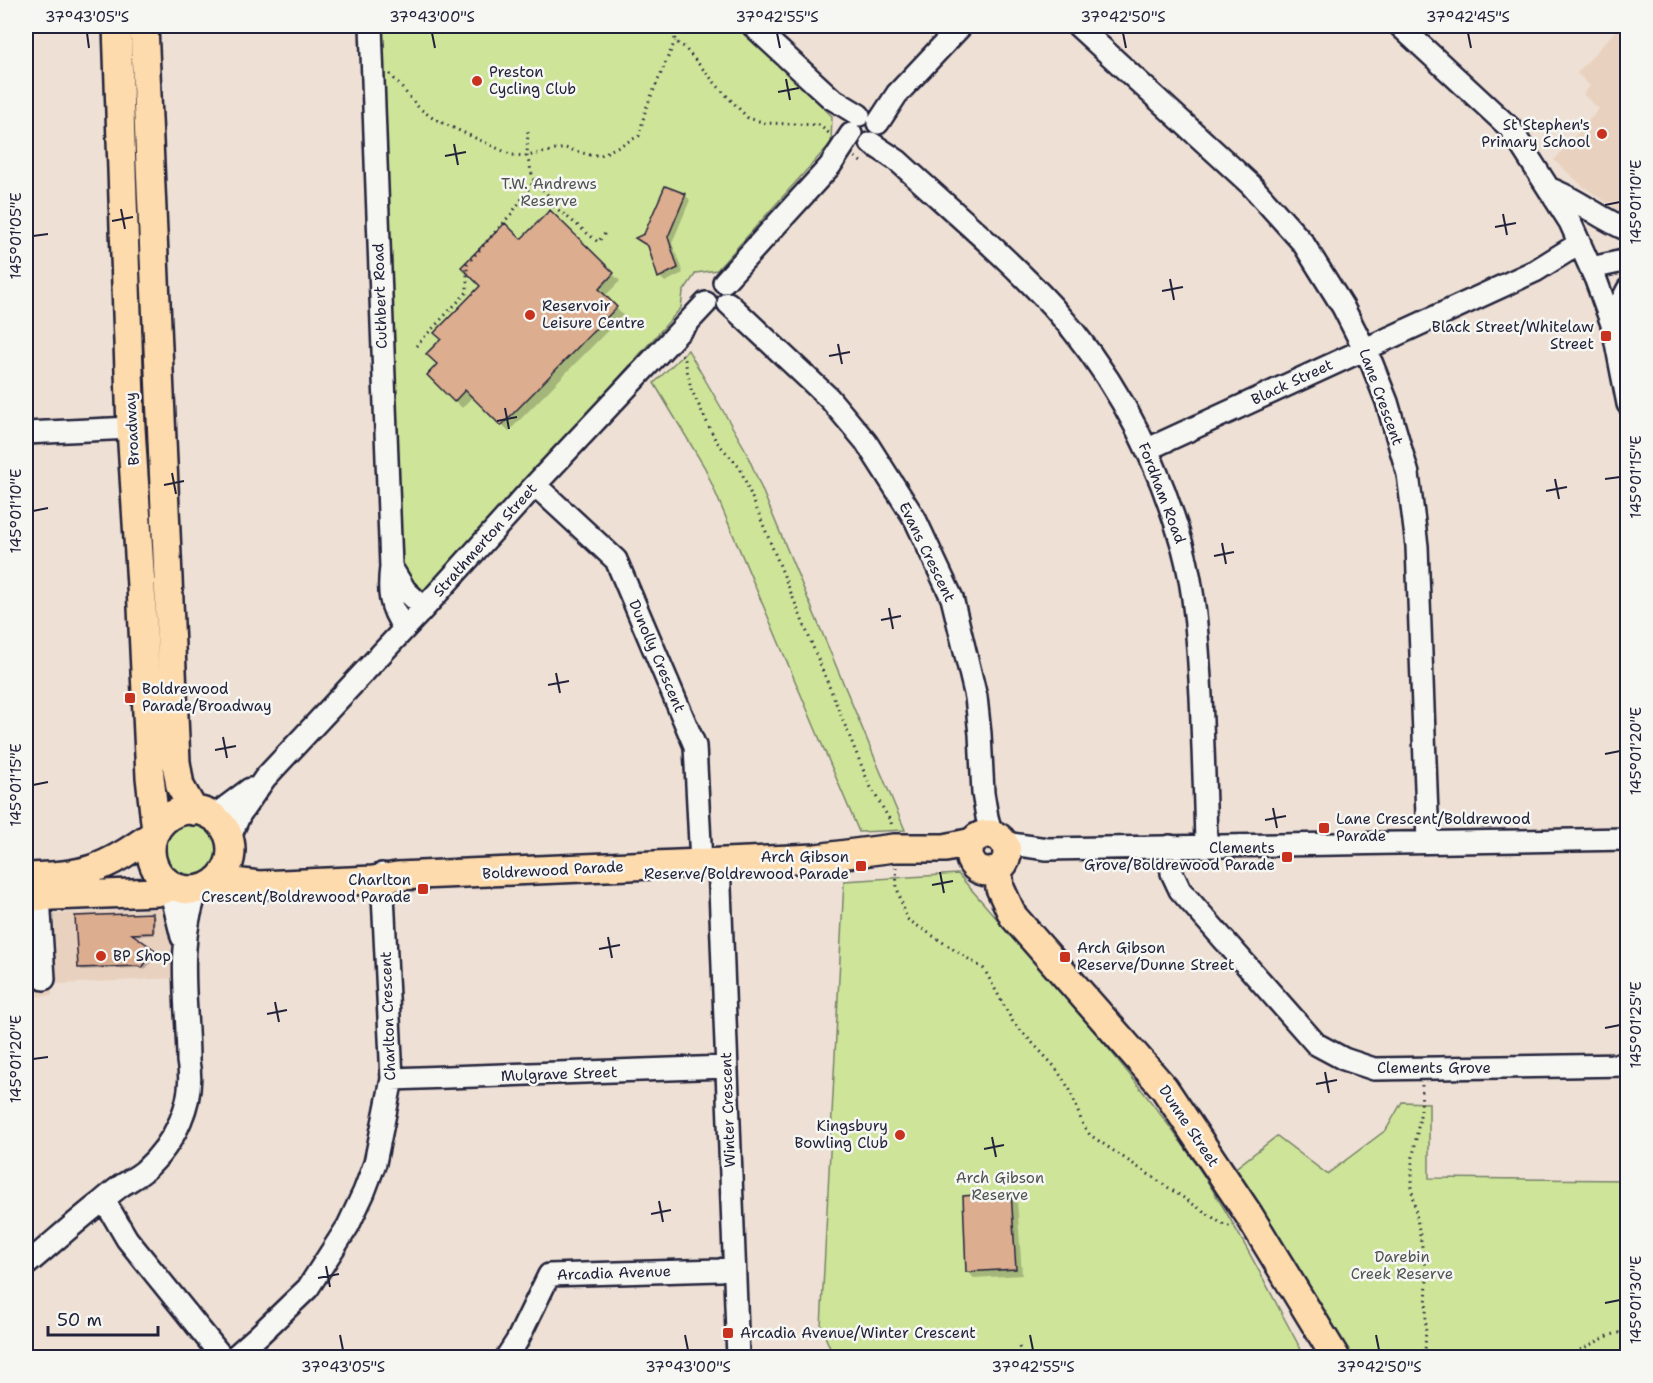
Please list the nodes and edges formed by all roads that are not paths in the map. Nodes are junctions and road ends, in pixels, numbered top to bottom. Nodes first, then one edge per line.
1 (117, 26) edge
2 (371, 26) edge
3 (753, 26) edge
4 (961, 26) edge
5 (1078, 26) edge
6 (1400, 26) edge
7 (144, 34) edge
8 (118, 54) junction
9 (862, 131) junction
10 (1550, 189) junction
11 (1628, 230) edge
12 (1628, 260) edge
13 (1588, 262) junction
14 (1628, 270) edge
15 (724, 282) junction
16 (1628, 289) edge
17 (706, 303) junction
18 (728, 303) junction
19 (1613, 327) junction
20 (1365, 348) junction
21 (1628, 404) edge
22 (131, 428) junction
23 (26, 433) edge
24 (1148, 449) junction
25 (535, 485) junction
26 (391, 567) junction
27 (167, 568) junction
28 (141, 586) junction
29 (424, 608) junction
30 (404, 628) junction
31 (265, 778) junction
32 (202, 813) junction
33 (155, 833) junction
34 (1628, 839) edge
35 (1428, 842) junction
36 (230, 843) junction
37 (1206, 845) junction
38 (1170, 846) junction
39 (987, 852) junction
40 (710, 863) junction
41 (388, 876) junction
42 (191, 885) junction
43 (41, 888) edge
44 (44, 979) dead end
45 (1628, 1065) edge
46 (726, 1067) junction
47 (392, 1079) junction
48 (99, 1204) junction
49 (26, 1265) edge
50 (734, 1266) junction
51 (223, 1358) edge
52 (232, 1358) edge
53 (506, 1358) edge
54 (738, 1358) edge
55 (1336, 1358) edge

1 - 8 main road, Broadway
2 - 26 street, Cuthbert Road
3 - 9 street, Fordham Road
4 - 9 street
5 - 20 street, Lane Crescent
6 - 10 street
7 - 8 main road
7 - 27 main road, Broadway
8 - 22 main road, Broadway
9 - 15 street
9 - 24 street, Fordham Road
10 - 11 street
10 - 13 street
12 - 13 street, Black Street
13 - 14 street, Black Street
13 - 19 street
13 - 20 street, Black Street
15 - 17 street
15 - 18 street
16 - 19 street
17 - 18 street
17 - 25 street, Strathmerton Street
18 - 39 street, Evans Crescent
19 - 21 street
20 - 24 street, Black Street
20 - 35 street, Lane Crescent
22 - 23 street
22 - 28 main road, Broadway
24 - 37 street, Fordham Road
25 - 29 street, Strathmerton Street
25 - 40 street, Dunolly Crescent
26 - 29 street
26 - 30 street, Cuthbert Road
27 - 28 main road
27 - 32 main road, Broadway
28 - 33 main road, Broadway
29 - 30 street, Strathmerton Street
30 - 31 street, Strathmerton Street
31 - 32 street, Strathmerton Street
31 - 36 street, Strathmerton Street
32 - 33 main road
32 - 36 main road
33 - 42 main road
33 - 43 main road
34 - 35 street, Boldrewood Parade
35 - 37 street, Boldrewood Parade
36 - 41 main road, Boldrewood Parade
36 - 42 main road
37 - 38 street, Boldrewood Parade
38 - 39 street, Boldrewood Parade
38 - 45 street, Clements Grove
39 - 40 main road, Boldrewood Parade
39 - 55 main road, Dunne Street
40 - 41 main road, Boldrewood Parade
40 - 46 street, Winter Crescent
41 - 42 main road, Boldrewood Parade
41 - 47 street, Charlton Crescent
42 - 43 main road, Boldrewood Parade
42 - 48 street
43 - 44 street
46 - 47 street, Mulgrave Street
46 - 50 street, Winter Crescent
47 - 52 street, Charlton Crescent
48 - 49 street
48 - 51 street
50 - 53 street, Arcadia Avenue
50 - 54 street, Winter Crescent

